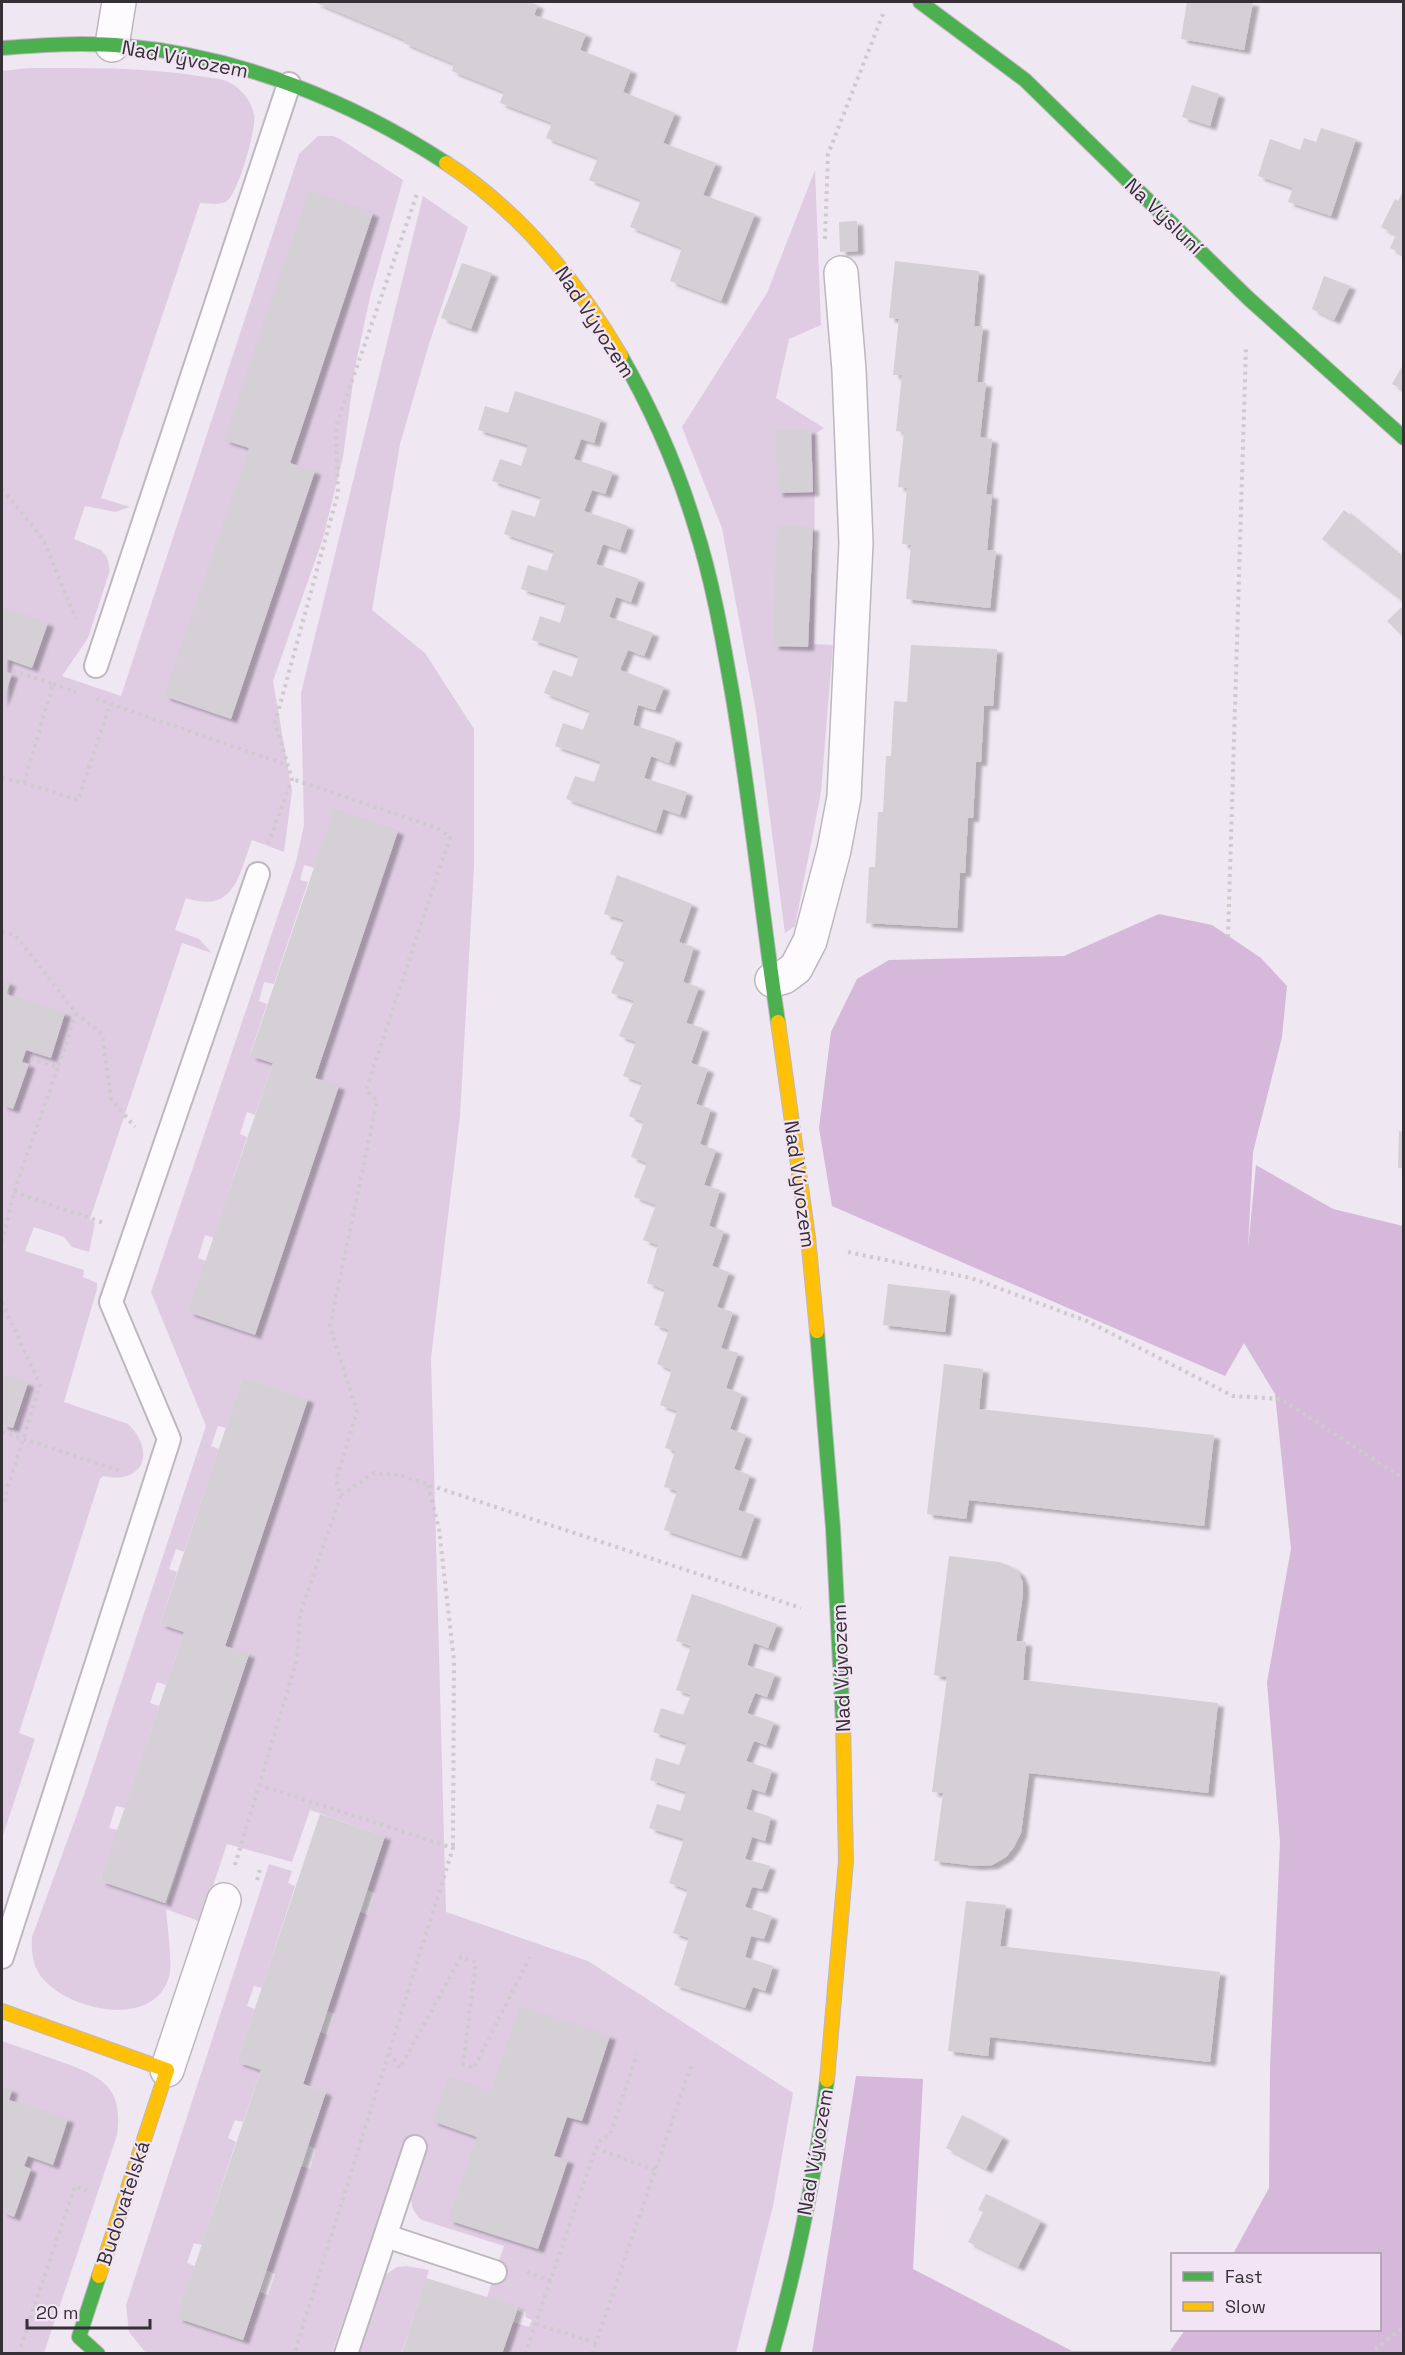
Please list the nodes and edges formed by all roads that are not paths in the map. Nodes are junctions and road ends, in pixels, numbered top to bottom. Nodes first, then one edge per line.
1 (119, 2) edge
2 (920, 2) edge
3 (112, 45) junction
4 (2, 48) edge
5 (289, 84) junction
6 (841, 273) road end
7 (1404, 438) edge
8 (96, 666) road end
9 (258, 874) road end
10 (772, 980) junction
11 (224, 1900) road end
12 (2, 1957) edge
13 (2, 2012) edge
14 (167, 2070) junction
15 (415, 2147) dead end
16 (386, 2236) junction
17 (495, 2272) dead end
18 (84, 2348) edge
19 (346, 2354) edge
20 (772, 2354) edge

1 - 3 street
2 - 7 street, Na Výsluní
3 - 4 street, Nad Vývozem
3 - 5 street, Nad Vývozem
5 - 8 lane
5 - 10 street, Nad Vývozem
6 - 10 street
9 - 12 lane
10 - 20 street, Nad Vývozem
11 - 14 street, Budovatelská
13 - 14 street
14 - 18 street, Budovatelská
15 - 16 lane
16 - 17 lane
16 - 19 lane

